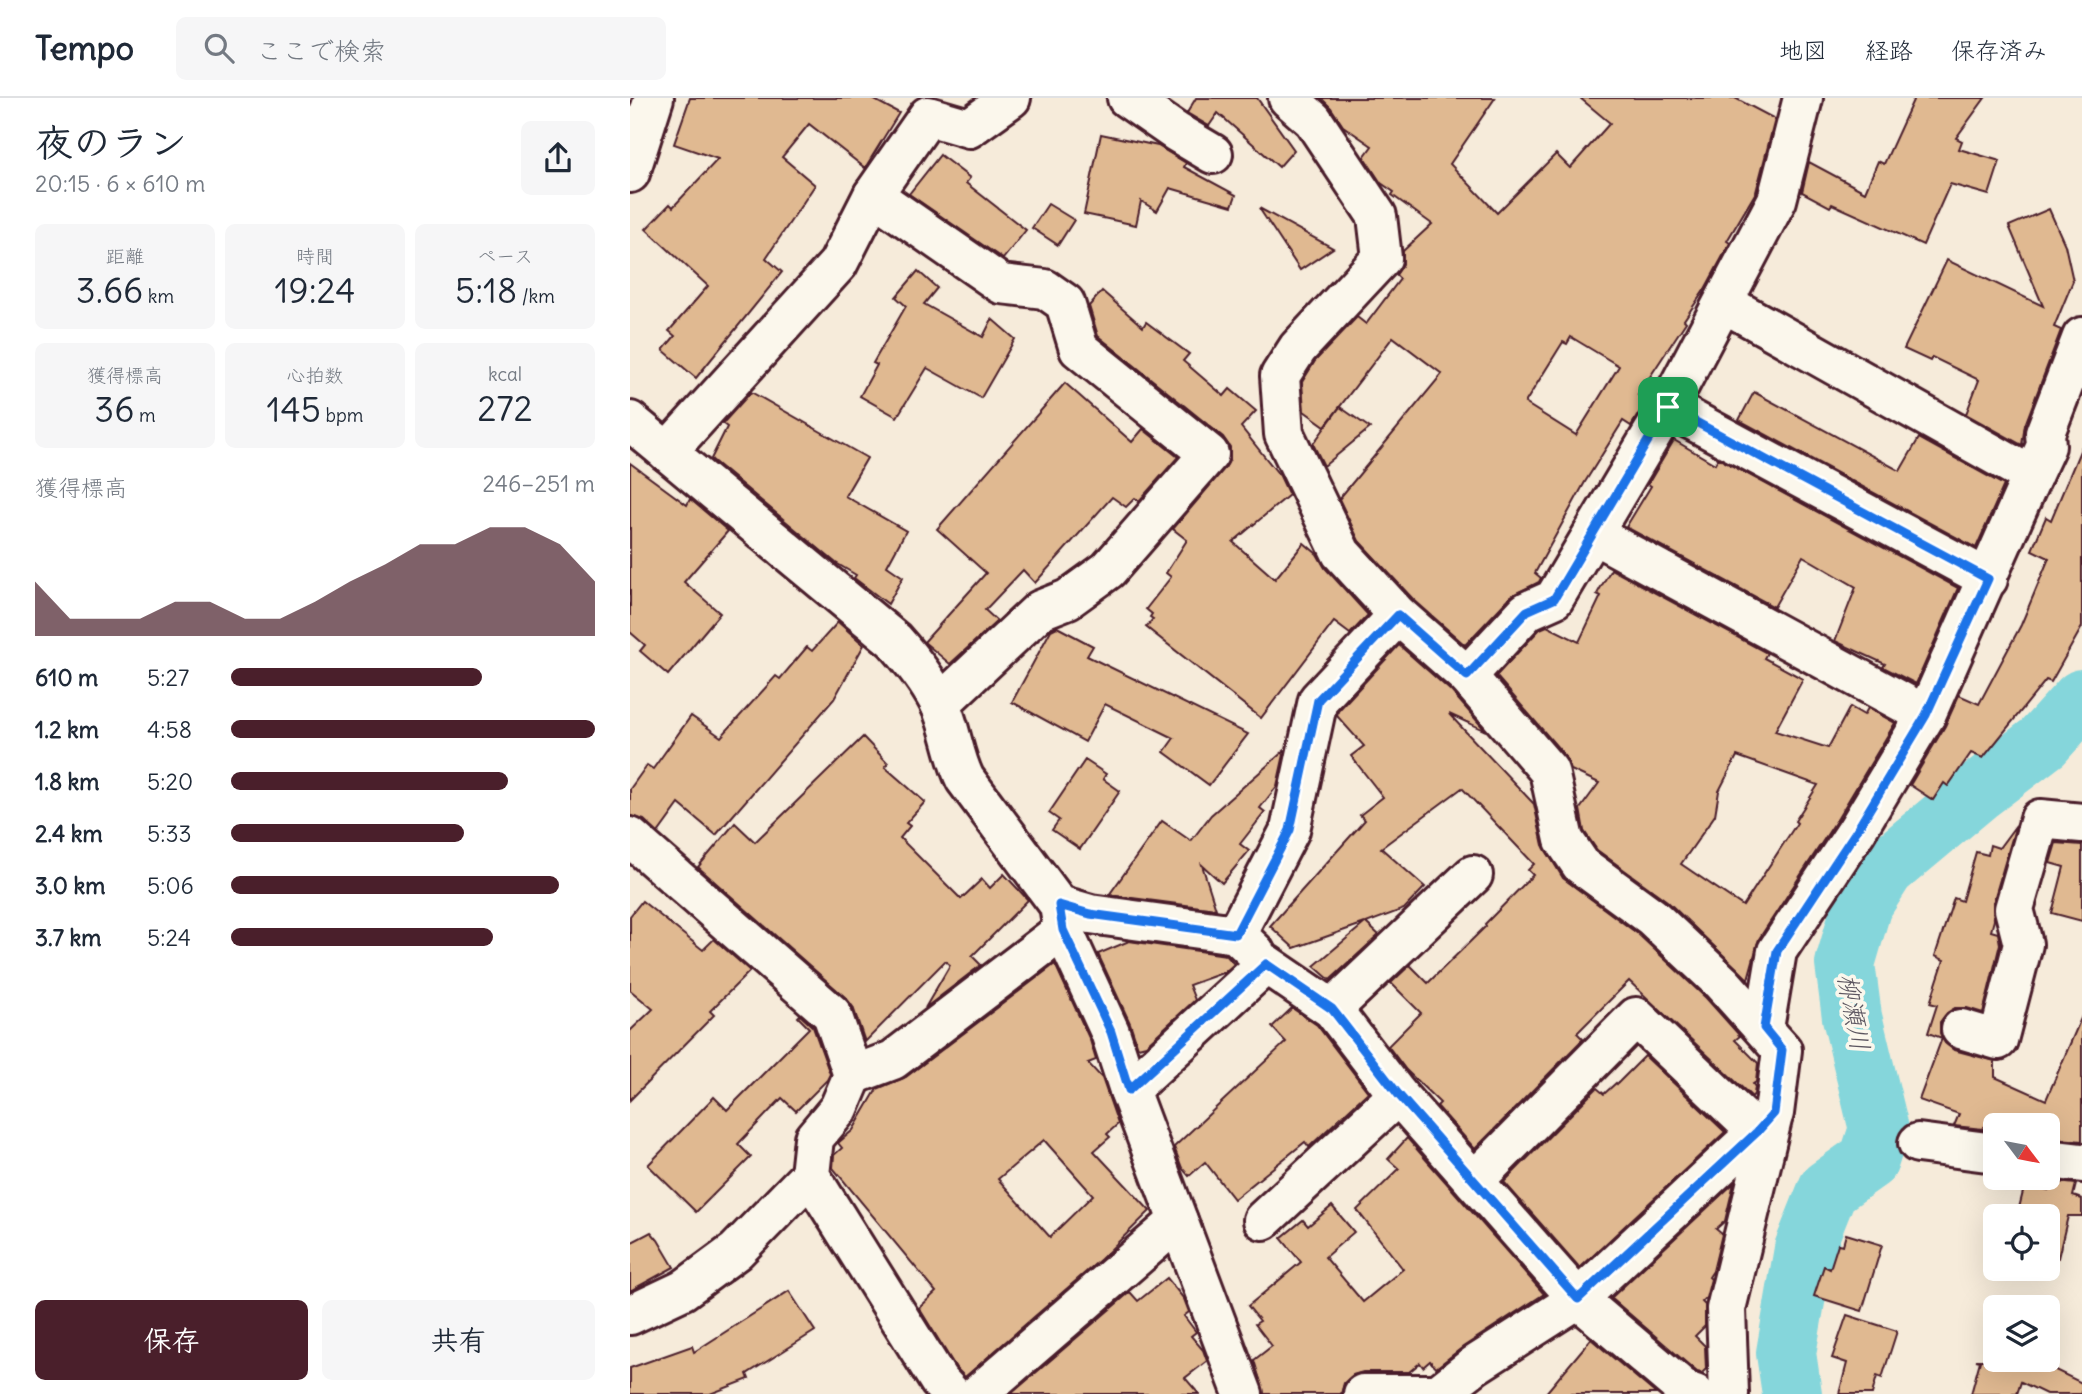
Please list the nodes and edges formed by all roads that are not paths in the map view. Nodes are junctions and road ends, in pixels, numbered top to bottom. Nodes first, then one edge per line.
1 (642, 98) edge
2 (654, 98) edge
3 (1011, 98) edge
4 (1127, 98) edge
5 (1288, 98) edge
6 (1803, 98) edge
7 (916, 107) edge
8 (630, 108) edge
9 (1213, 153) dead end
10 (630, 173) edge
11 (873, 195) junction
12 (1724, 303) junction
13 (2082, 337) edge
14 (1668, 407) junction
15 (630, 421) edge
16 (667, 452) junction
17 (2032, 475) junction
18 (1593, 534) junction
19 (1988, 579) junction
20 (1398, 615) junction
21 (1467, 676) junction
22 (940, 704) junction
23 (1926, 715) junction
24 (2082, 823) edge
25 (630, 837) edge
26 (1473, 875) dead end
27 (1061, 918) junction
28 (1236, 934) junction
29 (1266, 964) junction
30 (1332, 1009) junction
31 (1764, 1028) junction
32 (1961, 1029) dead end
33 (853, 1074) junction
34 (1129, 1090) junction
35 (1398, 1094) junction
36 (1766, 1122) junction
37 (1918, 1143) dead end
38 (1983, 1151) edge
39 (2060, 1160) edge
40 (2082, 1163) edge
41 (810, 1175) junction
42 (1474, 1181) junction
43 (1263, 1220) dead end
44 (1178, 1221) junction
45 (1578, 1299) junction
46 (630, 1315) edge
47 (939, 1390) edge
48 (978, 1394) edge
49 (1243, 1394) edge
50 (1363, 1394) edge
51 (1695, 1394) edge
52 (1730, 1394) edge

1 - 8 street
2 - 10 street
3 - 7 street
4 - 9 street
5 - 20 street
6 - 12 street
7 - 11 street
11 - 16 street
11 - 22 street
12 - 14 street
12 - 17 street
13 - 17 street
14 - 18 street
14 - 19 street
15 - 16 street
16 - 22 street
17 - 19 street
18 - 21 street
18 - 23 street
19 - 23 street
20 - 21 street
20 - 28 street
21 - 31 street
22 - 27 street
23 - 31 street
24 - 32 street
25 - 33 street
26 - 30 street
27 - 28 street
27 - 33 street
27 - 34 street
28 - 29 street
29 - 30 street
29 - 34 street
30 - 35 street
31 - 36 street
33 - 41 street
34 - 44 street
35 - 42 street
35 - 43 street
36 - 42 street
36 - 45 street
36 - 52 street
37 - 38 street
39 - 40 street
41 - 46 street
41 - 47 street
42 - 45 street
44 - 48 street
44 - 49 street
45 - 50 street
45 - 51 street

